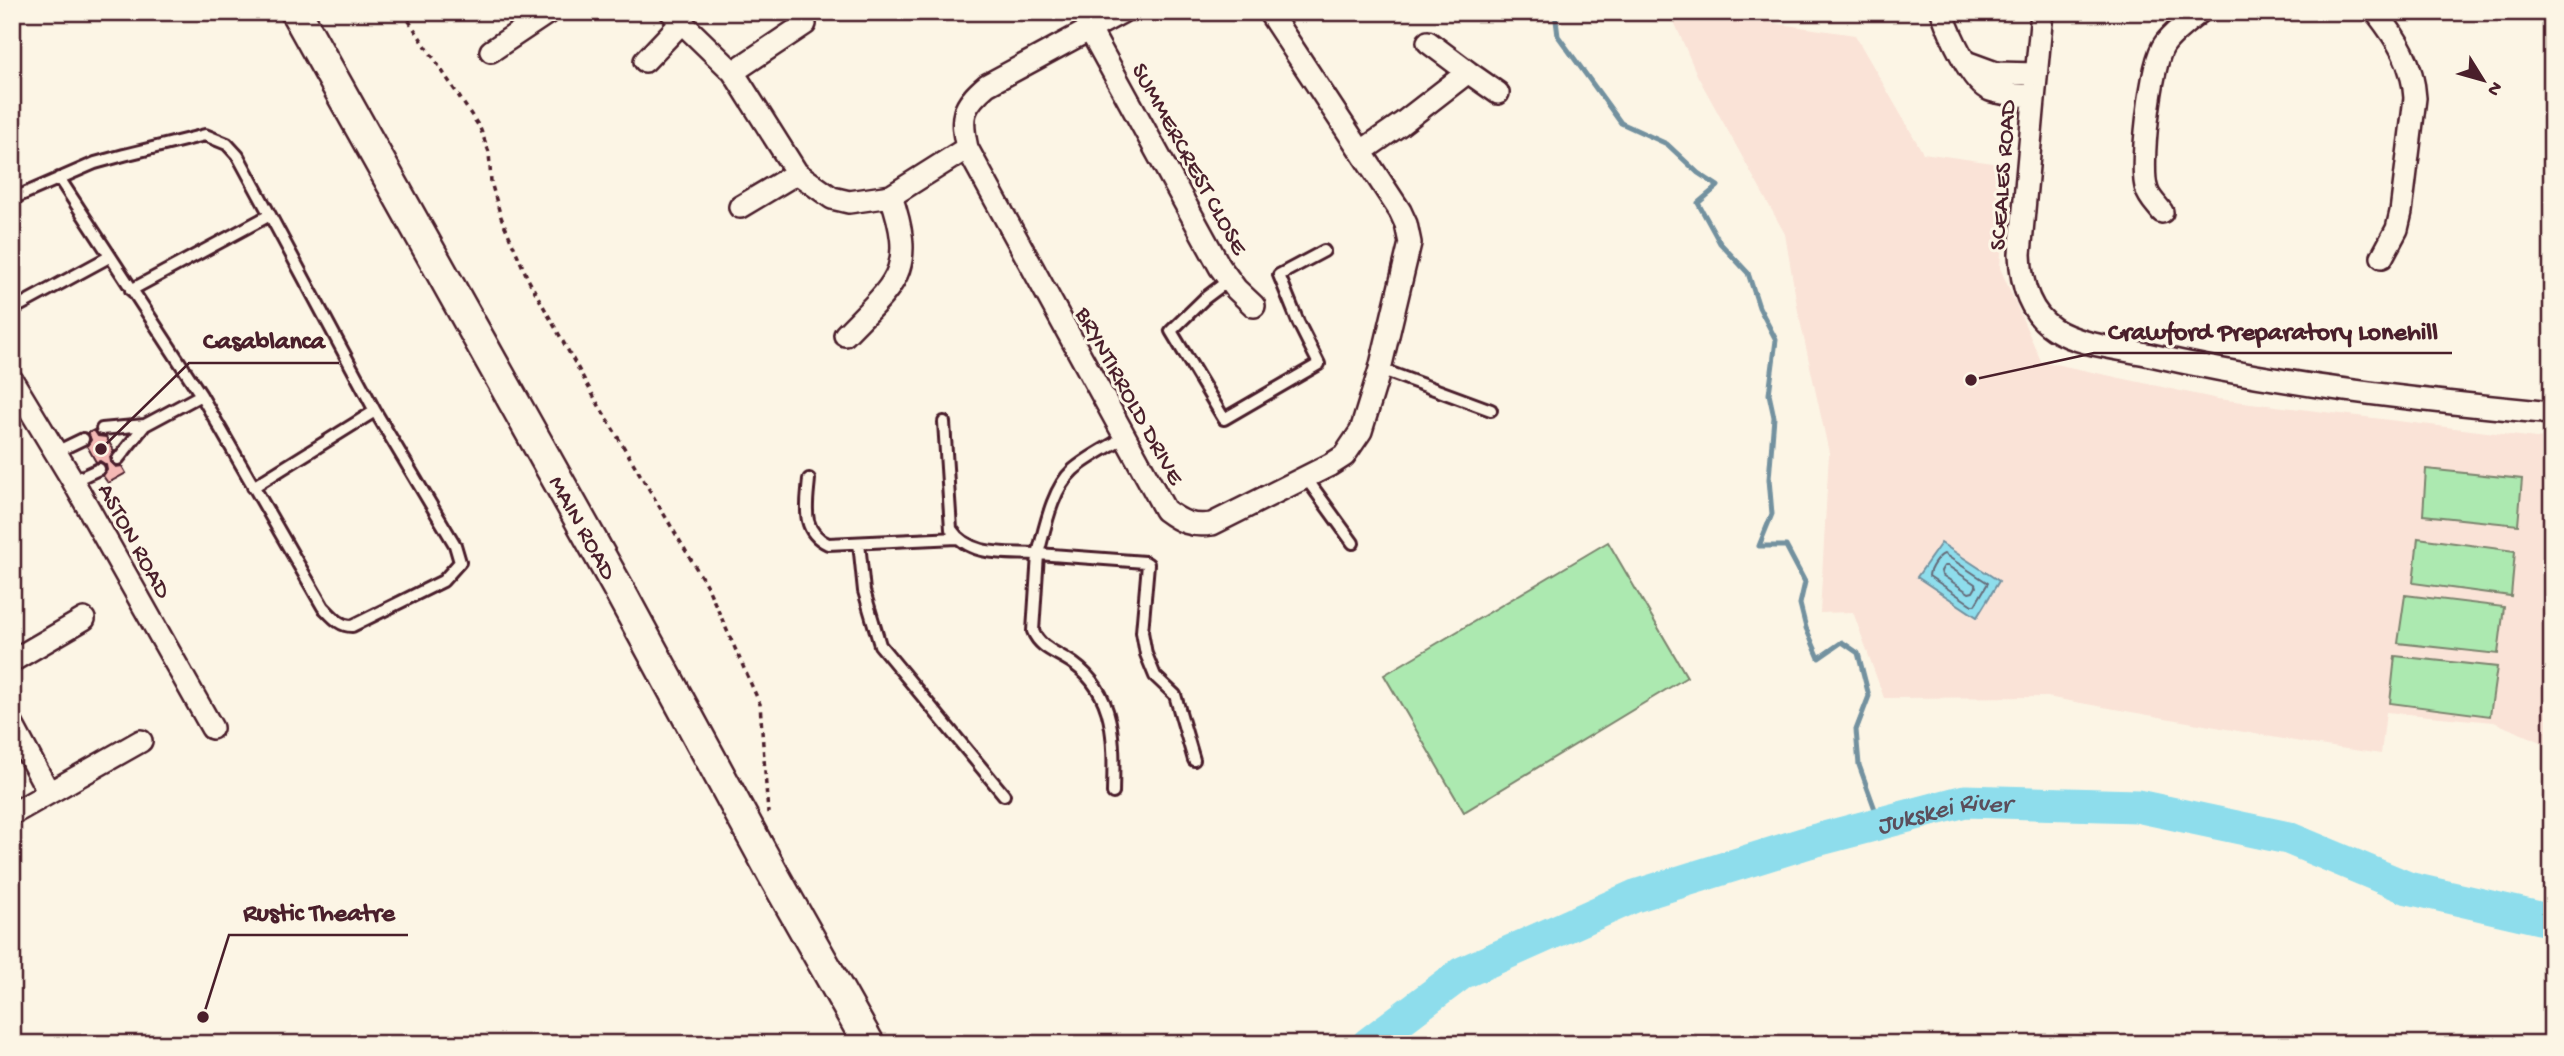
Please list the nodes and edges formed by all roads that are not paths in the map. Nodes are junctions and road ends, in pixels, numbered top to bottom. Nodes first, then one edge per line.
1 (296, 12) edge
2 (549, 12) edge
3 (1122, 12) edge
4 (1269, 12) edge
5 (1942, 12) edge
6 (2042, 12) edge
7 (2200, 12) edge
8 (2376, 12) edge
9 (676, 17) edge
10 (805, 24) dead end
11 (1090, 30) junction
12 (1428, 42) dead end
13 (491, 51) dead end
14 (645, 61) dead end
15 (1966, 62) junction
16 (733, 72) junction
17 (1468, 72) junction
18 (2036, 74) junction
19 (1498, 93) dead end
20 (2034, 96) junction
21 (967, 148) junction
22 (1362, 151) junction
23 (797, 173) junction
24 (59, 178) junction
25 (891, 196) junction
26 (12, 199) edge
27 (740, 207) dead end
28 (2162, 212) dead end
29 (270, 215) junction
30 (1324, 251) dead end
31 (109, 257) junction
32 (2382, 257) dead end
33 (1229, 280) junction
34 (131, 290) junction
35 (1254, 306) dead end
36 (15, 307) dead end
37 (845, 335) dead end
38 (1380, 369) junction
39 (12, 380) edge
40 (201, 395) junction
41 (1491, 410) dead end
42 (375, 411) junction
43 (2552, 413) edge
44 (944, 422) dead end
45 (145, 425) junction
46 (102, 429) dead end
47 (1123, 438) junction
48 (83, 439) dead end
49 (56, 452) junction
50 (118, 459) dead end
51 (99, 469) dead end
52 (1306, 478) junction
53 (809, 479) dead end
54 (73, 481) junction
55 (253, 487) junction
56 (957, 538) junction
57 (859, 543) junction
58 (1353, 543) dead end
59 (1038, 554) junction
60 (84, 619) dead end
61 (12, 661) edge
62 (12, 724) edge
63 (212, 728) dead end
64 (141, 741) dead end
65 (1194, 760) dead end
66 (49, 793) junction
67 (1113, 793) dead end
68 (1004, 795) dead end
69 (12, 814) edge
70 (869, 1044) edge

1 - 70 main road, MAIN ROAD
2 - 13 street
3 - 11 street, BRYNTIRROLD DRIVE
4 - 22 street, BRYNTIRROLD DRIVE
5 - 15 street
6 - 18 street, SCEALES ROAD
7 - 28 street
8 - 32 street
9 - 14 street
9 - 16 street
10 - 16 street
11 - 21 street, BRYNTIRROLD DRIVE
11 - 33 street, SUMMERCREST CLOSE
12 - 17 street
15 - 18 street
15 - 20 street
16 - 23 street
17 - 19 street
17 - 22 street
18 - 20 street, SCEALES ROAD
20 - 43 street, SCEALES ROAD
21 - 25 street
21 - 47 street, BRYNTIRROLD DRIVE
22 - 38 street, BRYNTIRROLD DRIVE
23 - 25 street
23 - 27 street
24 - 26 lane
24 - 29 lane
24 - 31 lane
25 - 37 street
29 - 34 lane
29 - 42 lane
30 - 33 lane
31 - 34 lane
31 - 36 lane
33 - 35 street, SUMMERCREST CLOSE
34 - 40 lane
38 - 41 lane
38 - 52 street, BRYNTIRROLD DRIVE
39 - 49 street, ASTON ROAD
40 - 45 lane
40 - 55 lane
42 - 55 lane
42 - 55 lane
44 - 56 lane
45 - 46 lane
45 - 50 lane
47 - 52 street, BRYNTIRROLD DRIVE
47 - 59 lane
48 - 49 lane
49 - 54 street, ASTON ROAD
51 - 54 lane
52 - 58 lane
53 - 57 lane
54 - 63 street, ASTON ROAD
56 - 57 lane
56 - 59 lane
57 - 68 lane
59 - 65 lane
59 - 67 lane
60 - 61 street
62 - 66 street
64 - 66 street
66 - 69 street

